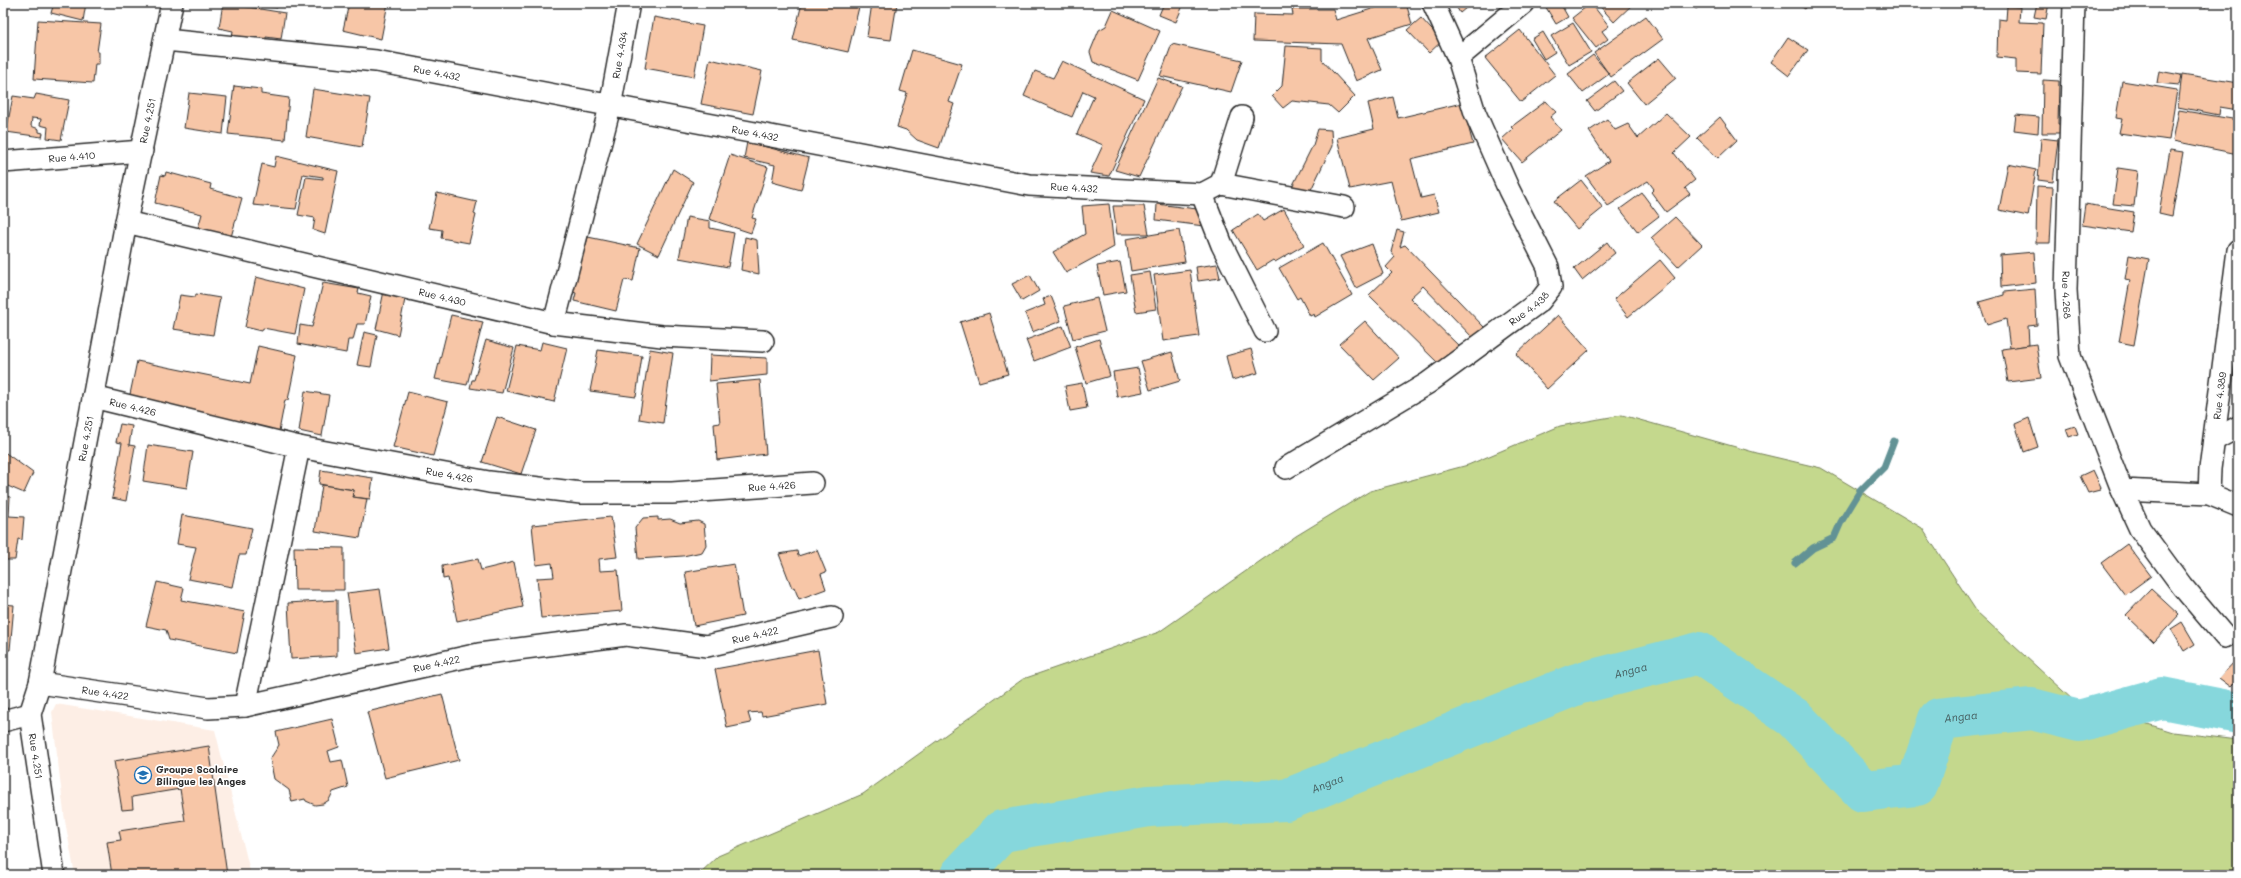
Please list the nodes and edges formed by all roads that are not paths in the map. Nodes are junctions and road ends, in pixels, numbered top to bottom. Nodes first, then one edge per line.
1 (172, 3) edge
2 (629, 3) edge
3 (1433, 3) edge
4 (1524, 3) edge
5 (2074, 3) edge
6 (165, 40) junction
7 (1458, 58) junction
8 (610, 107) junction
9 (1242, 117) dead end
10 (142, 151) junction
11 (3, 162) edge
12 (1221, 184) junction
13 (1202, 194) junction
14 (1344, 206) dead end
15 (126, 222) junction
16 (2238, 250) edge
17 (554, 323) junction
18 (1265, 331) dead end
19 (763, 341) dead end
20 (93, 397) junction
21 (2238, 427) edge
22 (2214, 440) junction
23 (299, 447) junction
24 (1286, 468) dead end
25 (813, 483) dead end
26 (2122, 490) junction
27 (2209, 494) junction
28 (2238, 506) edge
29 (832, 617) dead end
30 (2225, 637) dead end
31 (40, 683) junction
32 (246, 706) junction
33 (30, 714) junction
34 (3, 721) edge
35 (54, 875) edge

1 - 6 street, Rue 4.251
2 - 8 street, Rue 4.434
3 - 7 street, Rue 4.438
4 - 7 street
5 - 26 street, Rue 4.268
6 - 8 street, Rue 4.432
6 - 10 street, Rue 4.251
7 - 24 street, Rue 4.438
8 - 13 street, Rue 4.432
8 - 17 street, Rue 4.434
9 - 12 street
10 - 11 street, Rue 4.410
10 - 15 street, Rue 4.251
12 - 13 street
12 - 14 street
13 - 18 street
15 - 17 street, Rue 4.430
15 - 20 street, Rue 4.251
16 - 22 street, Rue 4.389
17 - 19 street, Rue 4.430
20 - 23 street, Rue 4.426
20 - 31 street, Rue 4.251
21 - 22 street
22 - 27 street, Rue 4.389
23 - 25 street, Rue 4.426
23 - 32 street
26 - 27 street
26 - 30 street, Rue 4.268
27 - 28 street
29 - 32 street, Rue 4.422
31 - 32 street, Rue 4.422
31 - 33 street, Rue 4.251
33 - 34 street
33 - 35 street, Rue 4.251

